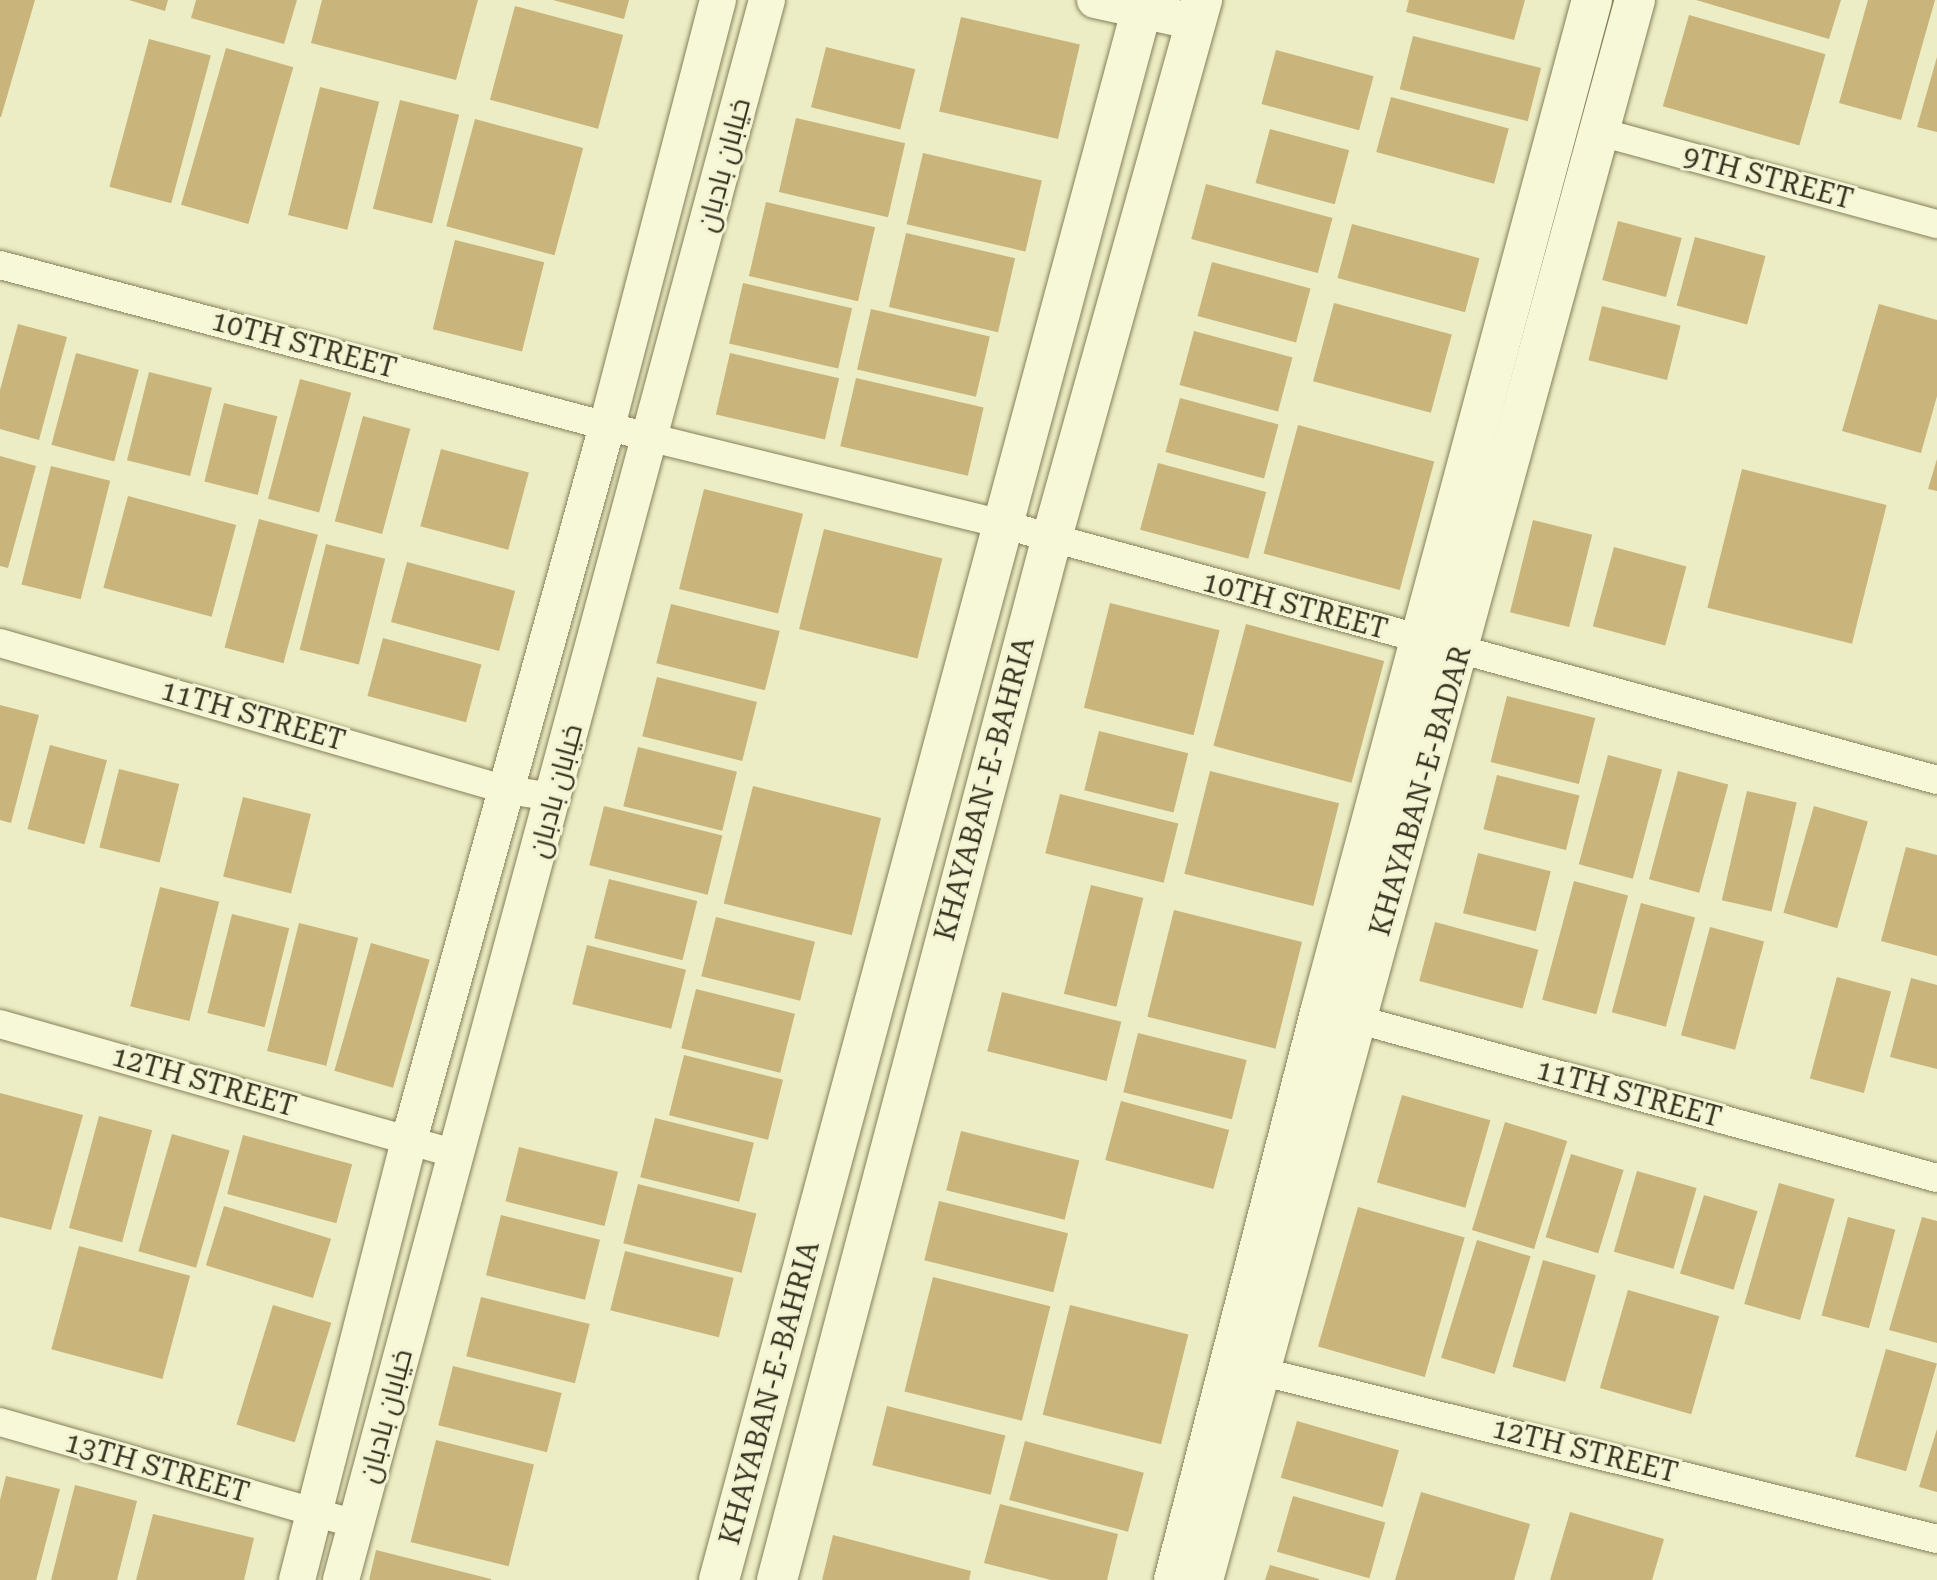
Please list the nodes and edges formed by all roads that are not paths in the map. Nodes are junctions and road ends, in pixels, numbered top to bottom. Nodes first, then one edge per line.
1 (718, 0) edge
2 (767, 0) edge
3 (1095, 0) edge
4 (1592, 0) edge
5 (1635, 0) edge
6 (1143, 6) edge
7 (1198, 11) edge
8 (1600, 132) junction
9 (1937, 224) edge
10 (0, 265) edge
11 (607, 426) junction
12 (652, 438) junction
13 (1005, 525) junction
14 (1051, 541) junction
15 (1420, 640) junction
16 (0, 643) edge
17 (1461, 650) junction
18 (1937, 780) edge
19 (507, 790) junction
20 (554, 797) junction
21 (1339, 1014) junction
22 (0, 1024) edge
23 (409, 1140) junction
24 (456, 1154) junction
25 (1937, 1178) edge
26 (1247, 1368) junction
27 (0, 1422) edge
28 (314, 1515) junction
29 (356, 1524) junction
30 (1937, 1539) edge
31 (297, 1580) edge
32 (341, 1580) edge
33 (719, 1580) edge
34 (777, 1580) edge
35 (1174, 1580) edge
36 (1203, 1580) edge

1 - 11 street, خیابان بادبان
2 - 12 street, خیابان بادبان
3 - 6 street
4 - 15 main road, KHAYABAN-E-BADAR
5 - 8 main road, KHAYABAN-E-BADAR
6 - 7 street
6 - 13 main road, KHAYABAN-E-BAHRIA
7 - 14 main road, KHAYABAN-E-BAHRIA
8 - 9 street, 9TH STREET
8 - 17 main road, KHAYABAN-E-BADAR
10 - 11 street, 10TH STREET
11 - 12 street, 10TH STREET
11 - 19 street, خیابان بادبان
12 - 13 street, 10TH STREET
12 - 20 street, خیابان بادبان
13 - 14 street, 10TH STREET
13 - 33 main road, KHAYABAN-E-BAHRIA
14 - 15 street, 10TH STREET
14 - 34 main road, KHAYABAN-E-BAHRIA
15 - 17 street, 10TH STREET
15 - 21 main road, KHAYABAN-E-BADAR
16 - 19 street, 11TH STREET
17 - 18 street, 10TH STREET
17 - 21 main road, KHAYABAN-E-BADAR
19 - 20 street, 11TH STREET
19 - 23 street, خیابان بادبان
20 - 24 street, خیابان بادبان
21 - 25 street, 11TH STREET
21 - 26 main road, KHAYABAN-E-BADAR
22 - 23 street, 12TH STREET
23 - 24 street, 12TH STREET
23 - 28 street, خیابان بادبان
24 - 29 street, خیابان بادبان
26 - 30 street, 12TH STREET
26 - 35 main road, KHAYABAN-E-BADAR
26 - 36 main road, KHAYABAN-E-BADAR
27 - 28 street, 13TH STREET
28 - 29 street, 13TH STREET
28 - 31 street, خیابان بادبان
29 - 32 street, خیابان بادبان

